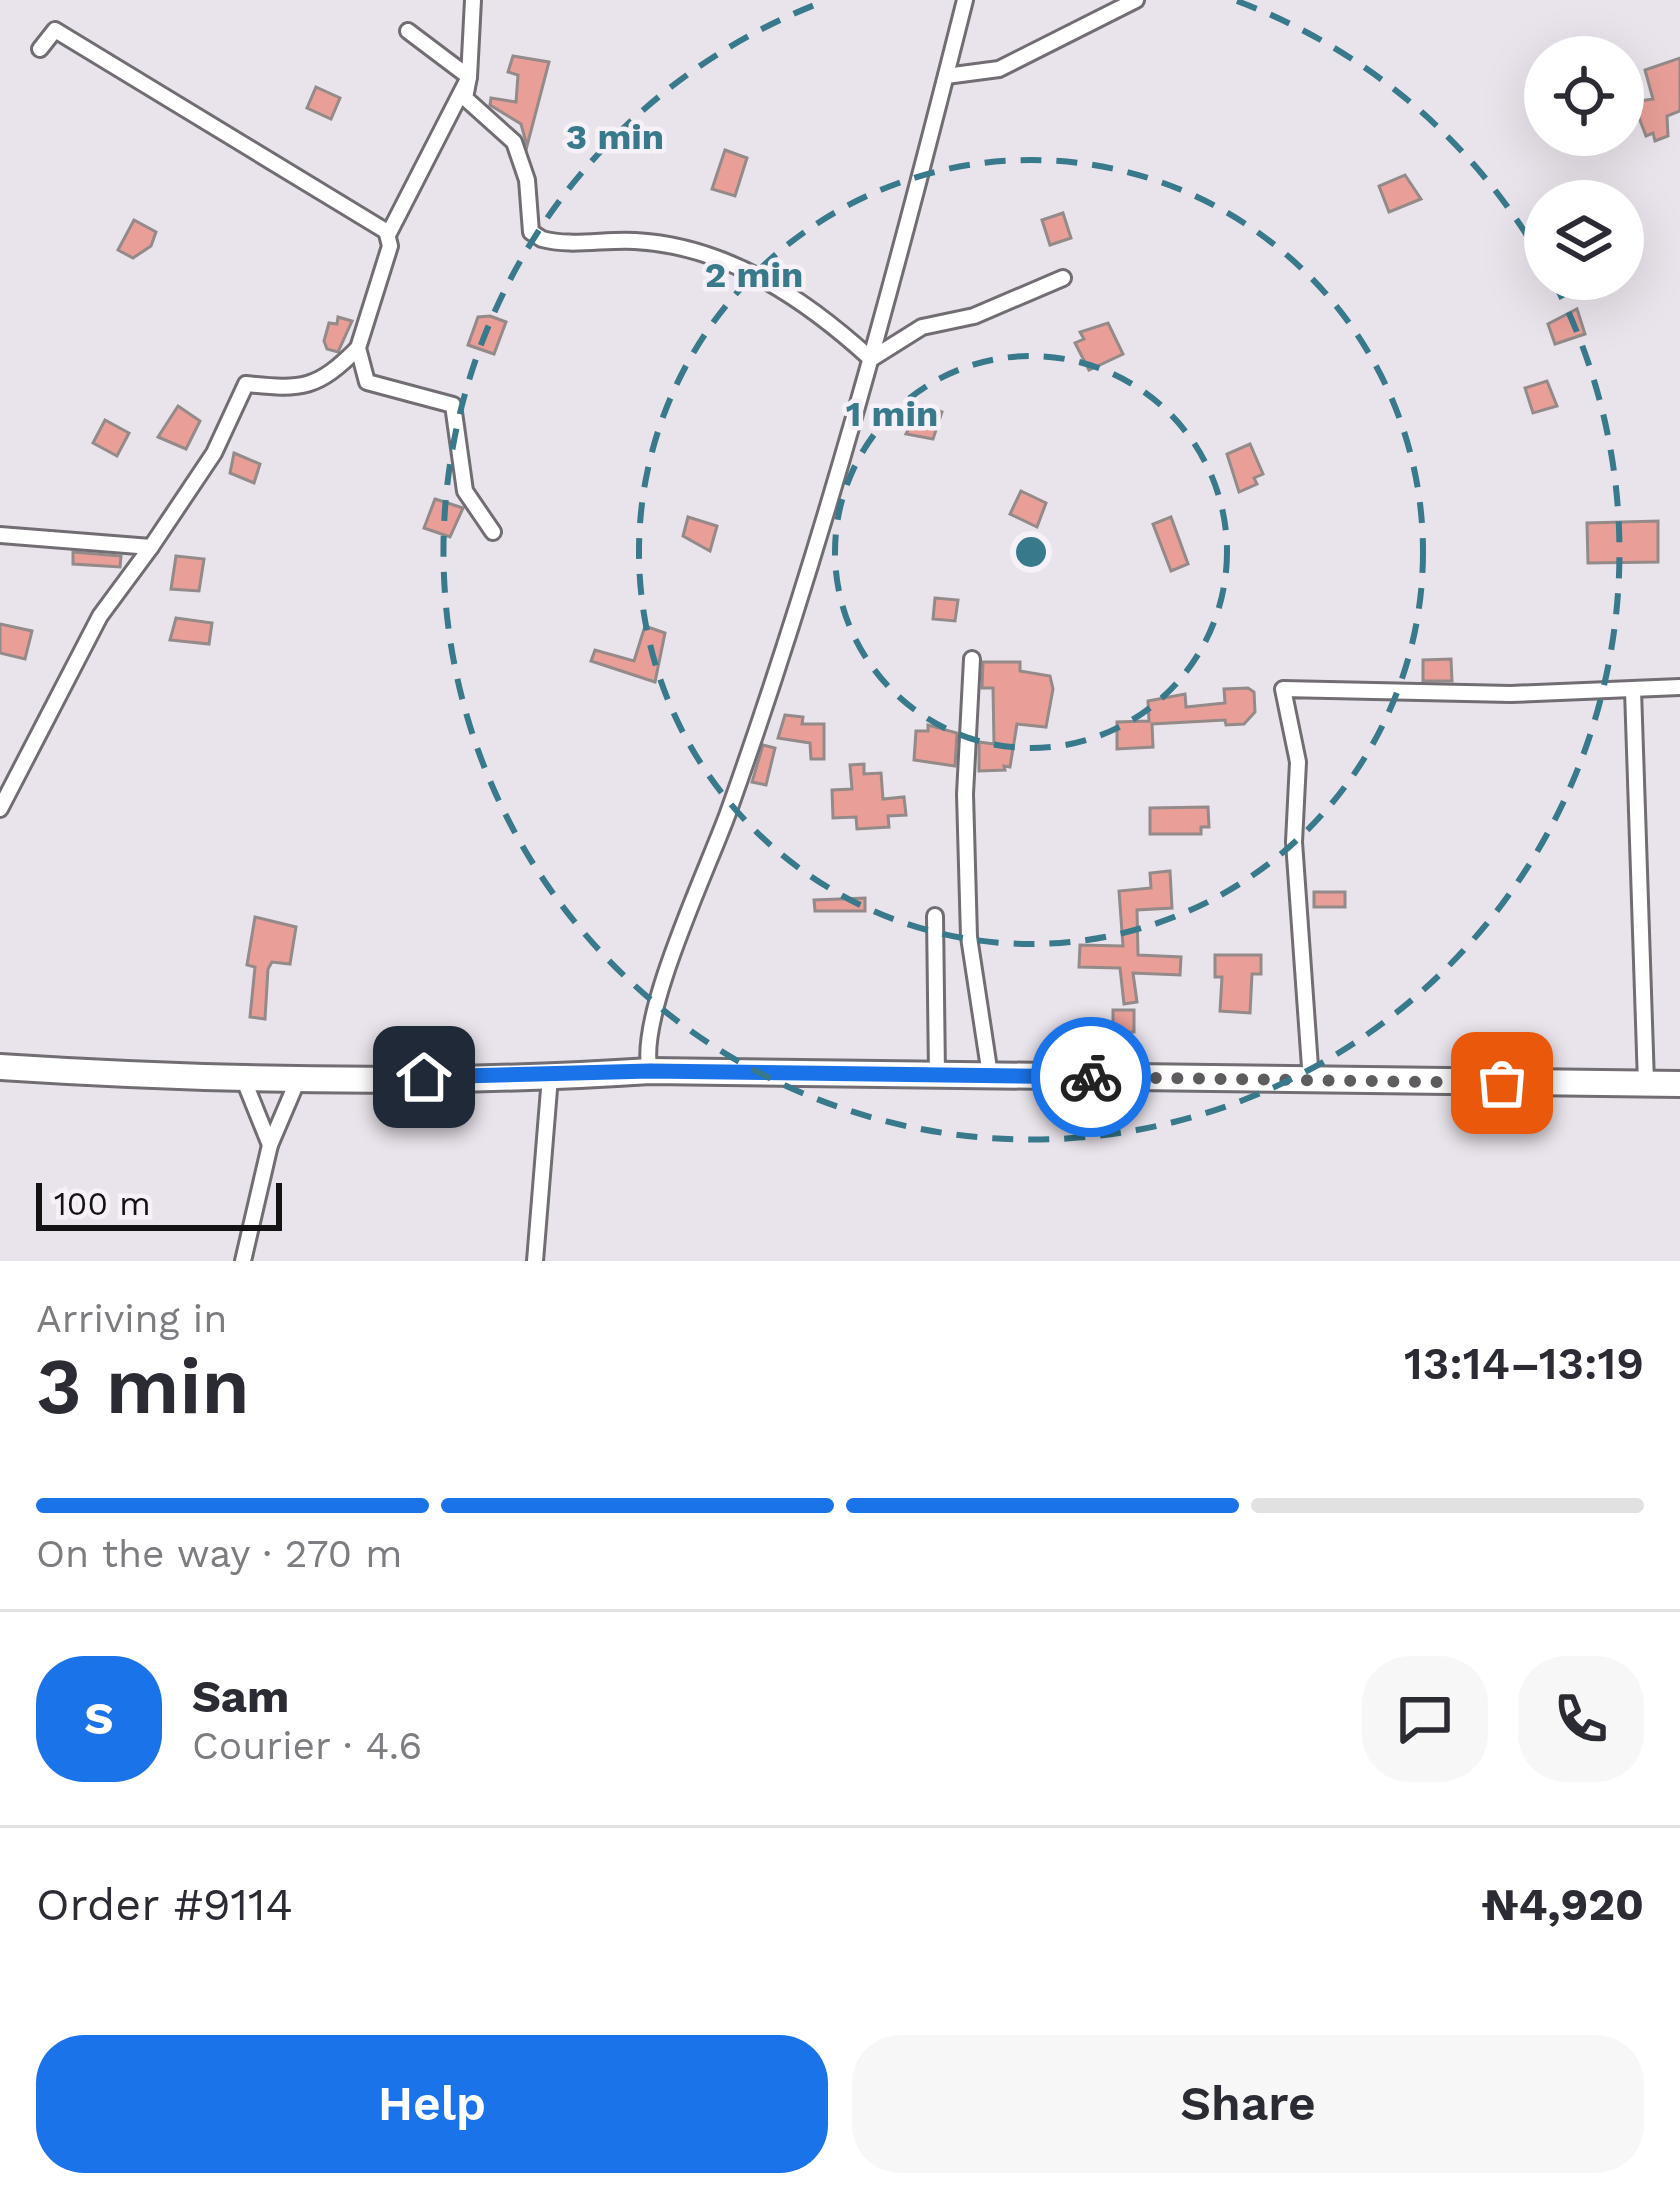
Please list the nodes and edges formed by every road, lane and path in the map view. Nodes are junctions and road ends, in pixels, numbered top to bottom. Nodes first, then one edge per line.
1 (473, 0) edge
2 (965, 0) edge
3 (1136, 0) edge
4 (408, 32) dead end
5 (40, 50) dead end
6 (469, 76) junction
7 (946, 76) junction
8 (386, 230) junction
9 (1063, 278) dead end
10 (358, 347) junction
11 (871, 358) junction
12 (493, 532) dead end
13 (0, 535) edge
14 (151, 547) junction
15 (972, 659) dead end
16 (1680, 686) edge
17 (1633, 690) junction
18 (0, 809) edge
19 (935, 916) dead end
20 (0, 1067) edge
21 (650, 1071) junction
22 (937, 1074) junction
23 (990, 1075) junction
24 (242, 1077) junction
25 (299, 1077) junction
26 (550, 1077) junction
27 (1311, 1082) junction
28 (1646, 1083) junction
29 (1680, 1084) edge
30 (270, 1145) junction
31 (243, 1261) edge
32 (536, 1261) edge

1 - 6 street
2 - 7 street
3 - 7 street
4 - 6 street
5 - 8 street
6 - 8 street
6 - 11 street
7 - 11 street
8 - 10 street
9 - 11 street
10 - 12 street
10 - 14 street
11 - 21 street
13 - 14 street
14 - 18 street
15 - 23 street
16 - 17 street
17 - 27 street
17 - 28 street
19 - 22 street
20 - 24 highway
21 - 22 highway
21 - 26 highway
22 - 23 highway
23 - 27 highway
24 - 25 highway
24 - 30 street
25 - 26 highway
25 - 30 street
26 - 32 street
27 - 28 highway
28 - 29 highway
30 - 31 street

